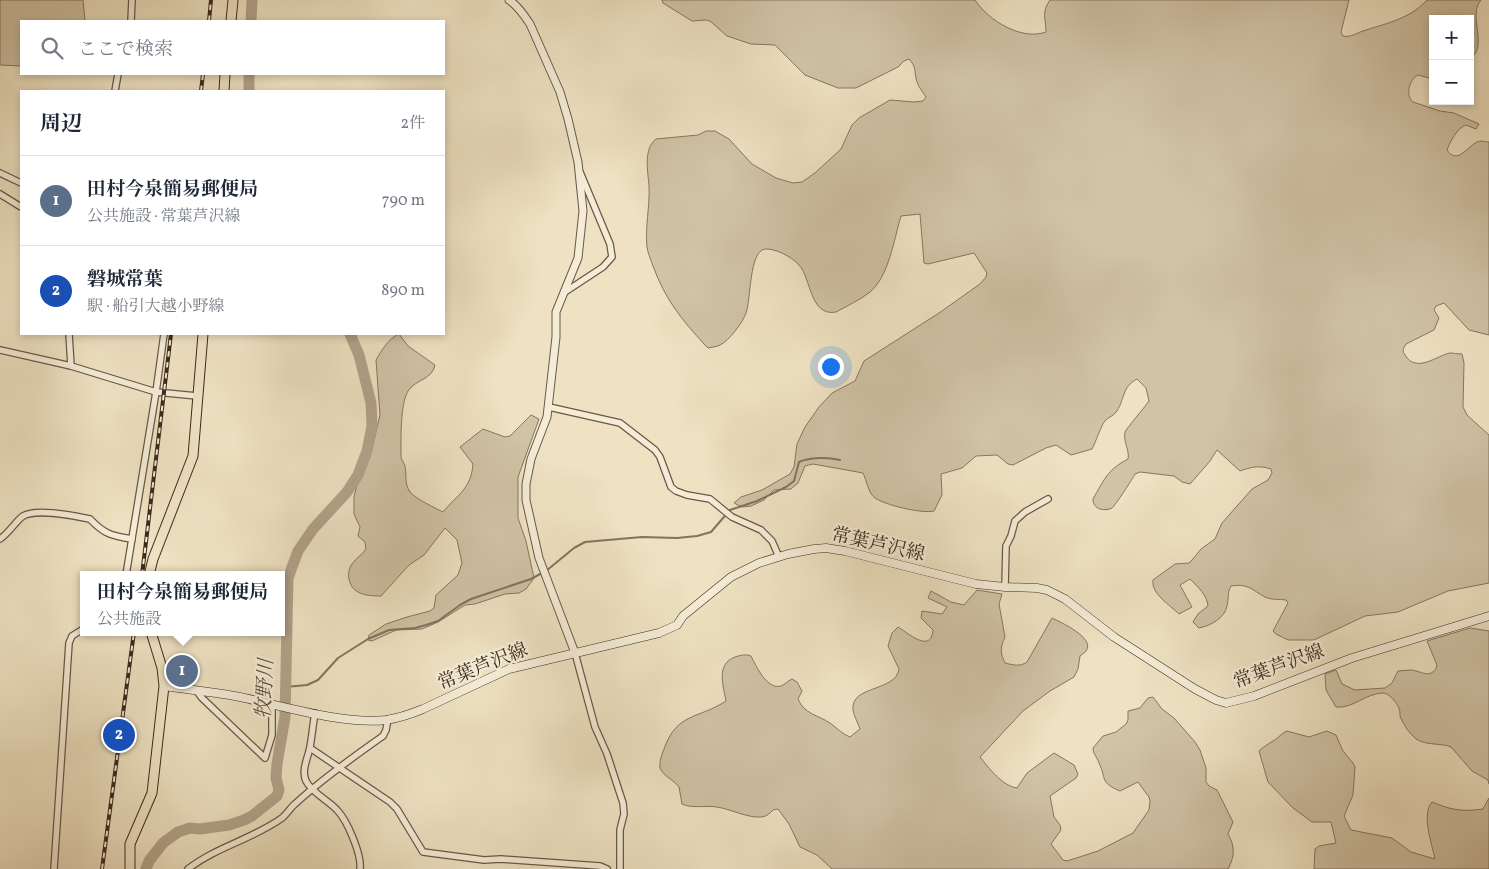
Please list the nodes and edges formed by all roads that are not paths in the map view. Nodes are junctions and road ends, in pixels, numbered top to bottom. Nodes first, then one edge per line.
1 (132, 0) edge
2 (233, 0) edge
3 (509, 0) edge
4 (131, 20) edge
5 (231, 20) edge
6 (118, 75) edge
7 (226, 75) edge
8 (115, 90) edge
9 (224, 90) edge
10 (578, 168) junction
11 (0, 173) edge
12 (20, 183) edge
13 (0, 194) edge
14 (20, 205) edge
15 (565, 292) junction
16 (69, 335) edge
17 (164, 335) edge
18 (203, 335) edge
19 (0, 350) edge
20 (71, 366) junction
21 (156, 392) junction
22 (197, 396) junction
23 (549, 407) junction
24 (1048, 499) dead end
25 (0, 539) edge
26 (132, 539) junction
27 (778, 557) junction
28 (127, 571) edge
29 (150, 571) edge
30 (1004, 587) junction
31 (1489, 616) edge
32 (80, 631) edge
33 (152, 636) edge
34 (575, 653) junction
35 (164, 686) junction
36 (196, 690) junction
37 (272, 704) junction
38 (315, 713) junction
39 (388, 720) junction
40 (310, 748) junction
41 (338, 768) junction
42 (313, 790) junction
43 (54, 869) edge
44 (130, 869) edge
45 (188, 869) edge
46 (360, 869) edge
47 (607, 869) edge
48 (620, 869) edge

1 - 4 street
2 - 5 main road
3 - 10 street
6 - 8 street
7 - 9 main road
10 - 15 street
10 - 15 street
11 - 12 street
13 - 14 street
15 - 23 street
16 - 20 street
17 - 21 street
18 - 22 main road
19 - 20 street
20 - 21 street
21 - 22 street
21 - 26 street
22 - 29 main road
23 - 27 street
23 - 34 street
24 - 30 street
25 - 26 street
26 - 28 street
27 - 30 main road, 常葉芦沢線
27 - 34 main road, 常葉芦沢線
30 - 31 main road, 常葉芦沢線
32 - 43 street
33 - 35 main road
34 - 39 main road, 常葉芦沢線
34 - 48 street
35 - 36 main road, 常葉芦沢線
35 - 44 main road
36 - 37 main road, 常葉芦沢線
36 - 37 street
37 - 38 main road, 常葉芦沢線
38 - 39 main road, 常葉芦沢線
38 - 40 street
39 - 41 street
40 - 41 street
40 - 42 street
41 - 42 street
41 - 47 street
42 - 45 street
42 - 46 street

